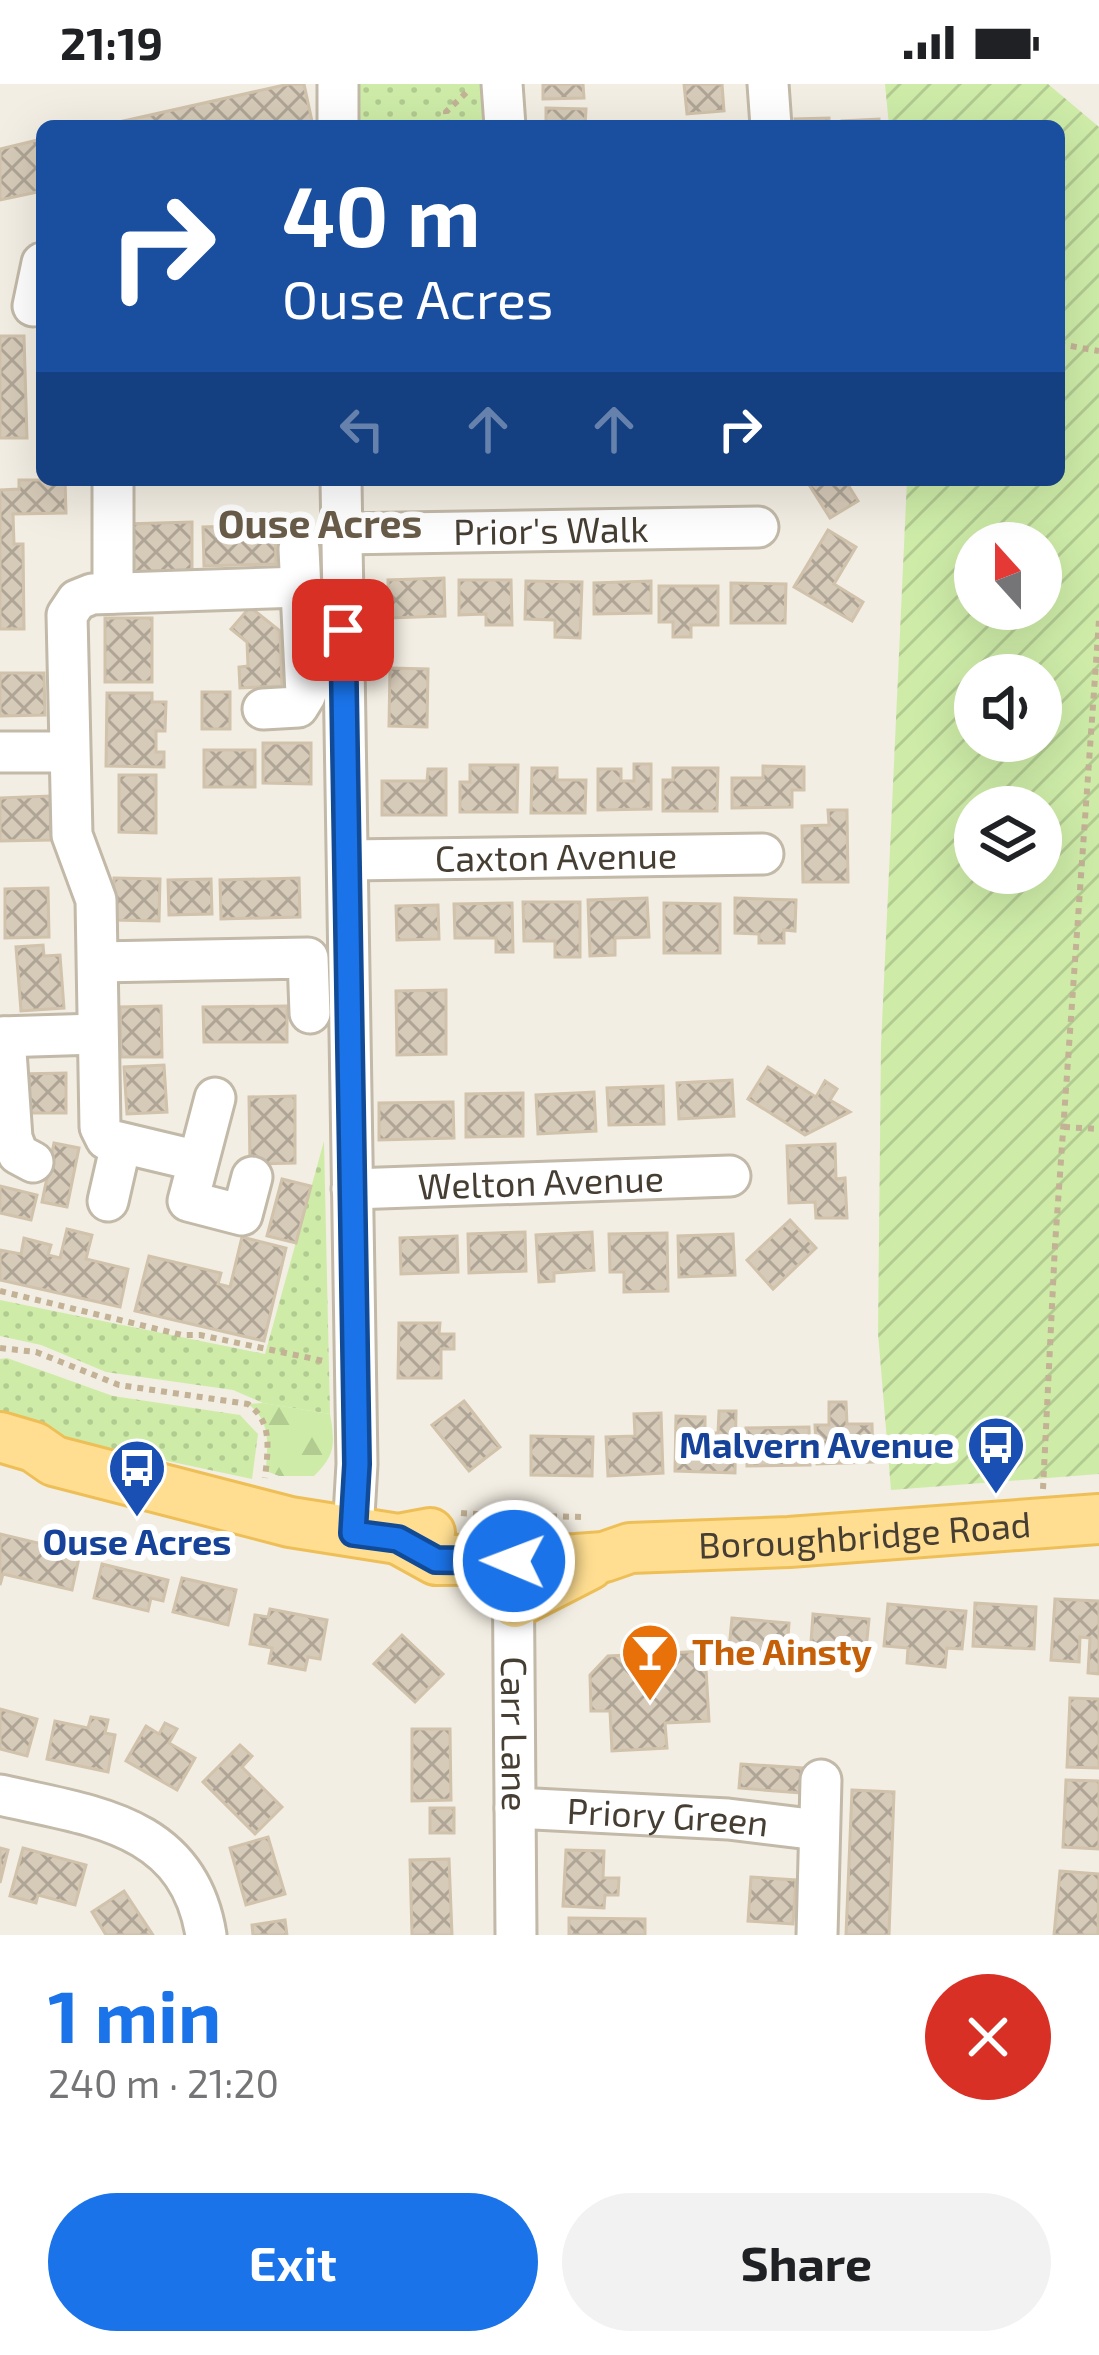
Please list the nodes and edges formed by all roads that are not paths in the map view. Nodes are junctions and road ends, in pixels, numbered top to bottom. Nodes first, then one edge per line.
1 (338, 84) edge
2 (502, 84) edge
3 (768, 84) edge
4 (338, 120) edge
5 (505, 120) edge
6 (771, 120) edge
7 (113, 486) edge
8 (341, 486) edge
9 (758, 527) dead end
10 (341, 534) junction
11 (112, 593) junction
12 (262, 709) dead end
13 (0, 752) edge
14 (69, 752) junction
15 (764, 854) dead end
16 (349, 860) junction
17 (98, 962) junction
18 (310, 1013) dead end
19 (97, 1034) junction
20 (2, 1037) edge
21 (215, 1098) dead end
22 (121, 1144) junction
23 (198, 1161) junction
24 (33, 1162) dead end
25 (730, 1176) dead end
26 (252, 1177) dead end
27 (352, 1189) junction
28 (108, 1201) dead end
29 (0, 1437) edge
30 (0, 1460) edge
31 (54, 1461) junction
32 (1099, 1520) edge
33 (376, 1536) junction
34 (514, 1566) junction
35 (821, 1780) dead end
36 (0, 1795) edge
37 (515, 1808) junction
38 (818, 1830) junction
39 (206, 1935) edge
40 (516, 1935) edge
41 (817, 1935) edge

1 - 4 street
2 - 5 street
3 - 6 street
7 - 11 street
8 - 10 street
9 - 10 street, Prior's Walk
10 - 16 street
11 - 12 street
11 - 14 street
13 - 14 street
14 - 17 street
15 - 16 street, Caxton Avenue
16 - 27 street
17 - 18 street
17 - 19 street
19 - 20 street
19 - 22 street
20 - 24 street
21 - 23 street
22 - 23 street
22 - 28 street
23 - 26 street
25 - 27 street, Welton Avenue
27 - 33 street
29 - 31 main road, Boroughbridge Road
30 - 31 main road, Boroughbridge Road
31 - 33 main road, Boroughbridge Road
32 - 34 main road, Boroughbridge Road
33 - 34 main road, Boroughbridge Road
34 - 37 street, Carr Lane
35 - 38 street, Priory Green
36 - 39 street
37 - 38 street, Priory Green
37 - 40 street, Carr Lane
38 - 41 street, Priory Green

